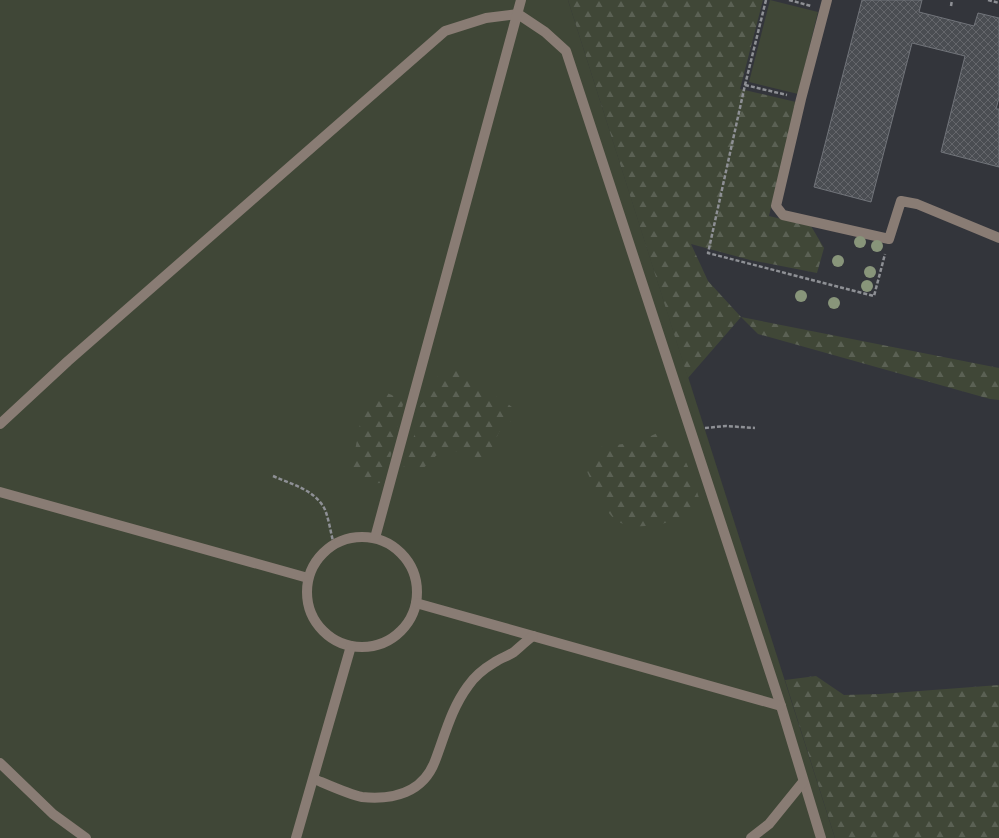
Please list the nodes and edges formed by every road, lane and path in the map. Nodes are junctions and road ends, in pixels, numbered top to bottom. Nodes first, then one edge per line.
1 (521, 0) edge
2 (789, 0) edge
3 (952, 0) edge
4 (988, 0) edge
5 (999, 3) edge
6 (826, 4) edge
7 (951, 6) dead end
8 (518, 14) junction
9 (745, 85) dead end
10 (801, 99) junction
11 (999, 238) edge
12 (0, 424) edge
13 (755, 428) dead end
14 (691, 433) junction
15 (273, 476) dead end
16 (0, 492) edge
17 (375, 538) junction
18 (334, 545) junction
19 (308, 578) junction
20 (416, 603) junction
21 (532, 636) junction
22 (350, 646) junction
23 (781, 706) junction
24 (0, 764) edge
25 (314, 779) junction
26 (803, 782) junction
27 (86, 838) edge
28 (296, 838) edge
29 (751, 838) edge
30 (821, 838) edge

1 - 8 lane
2 - 6 path
3 - 7 path
4 - 5 path
6 - 10 lane
8 - 12 lane
8 - 14 lane
8 - 17 lane
9 - 10 path
10 - 11 lane
13 - 14 path
14 - 23 lane
15 - 18 path
16 - 19 lane
17 - 18 lane
17 - 20 lane
18 - 19 lane
19 - 22 lane
20 - 21 lane
20 - 22 lane
21 - 23 lane
21 - 25 lane
22 - 25 lane
23 - 26 lane
24 - 27 lane
25 - 28 lane
26 - 29 lane
26 - 30 lane

